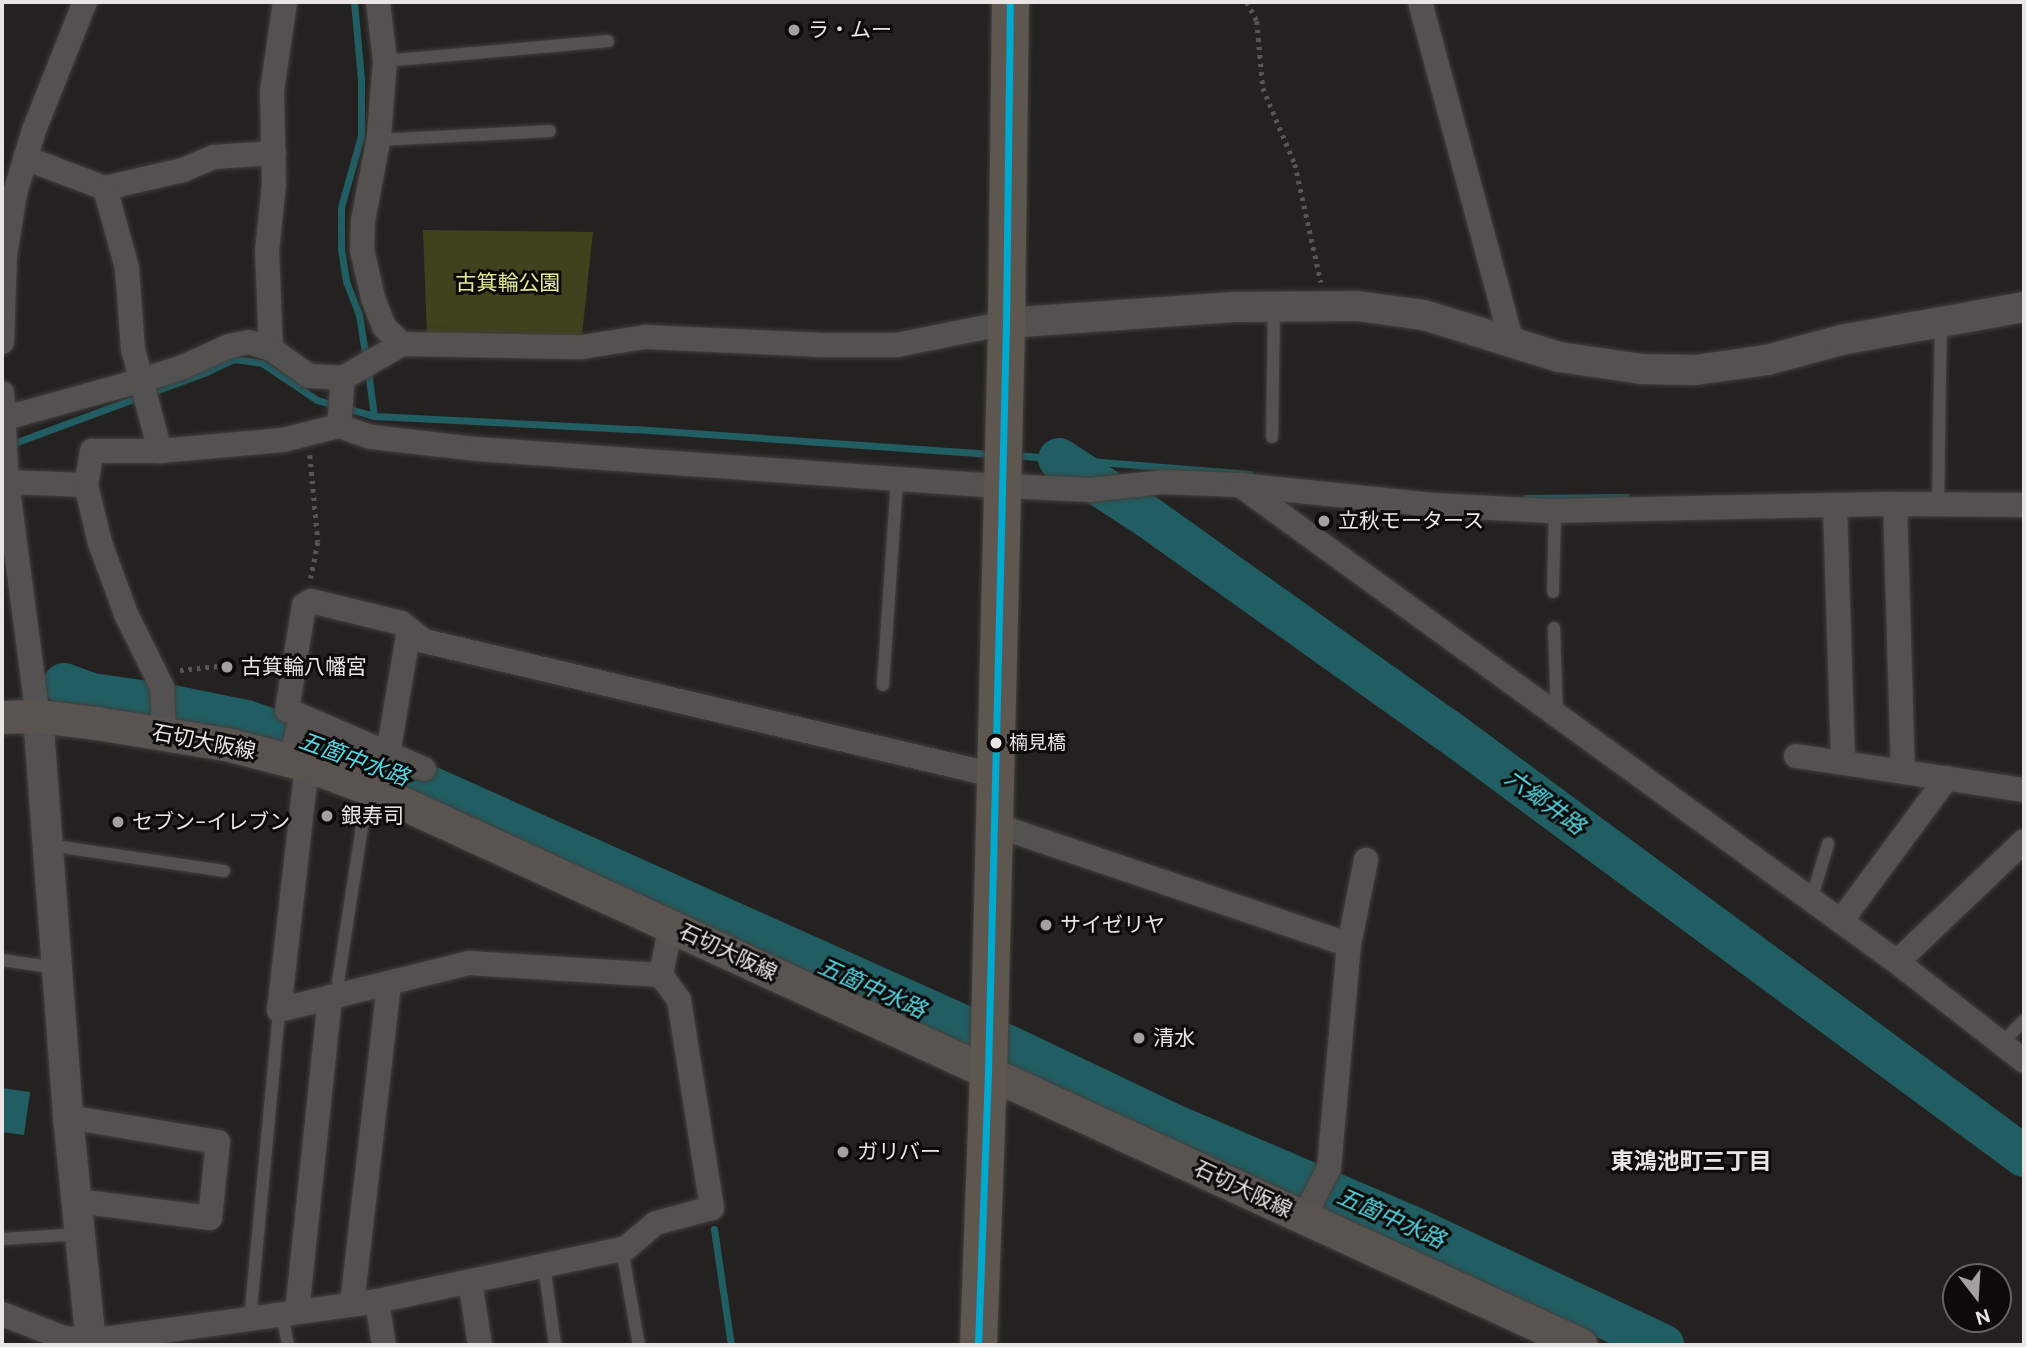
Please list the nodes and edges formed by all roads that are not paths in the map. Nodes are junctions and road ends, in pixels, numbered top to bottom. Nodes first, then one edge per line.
1 (85, 2) edge
2 (285, 2) edge
3 (378, 2) edge
4 (1010, 2) edge
5 (1420, 2) edge
6 (608, 41) dead end
7 (384, 61) junction
8 (550, 131) dead end
9 (379, 140) junction
10 (275, 153) junction
11 (25, 158) junction
12 (104, 188) junction
13 (1274, 307) junction
14 (2024, 307) edge
15 (1941, 322) junction
16 (1006, 323) junction
17 (2, 342) edge
18 (1512, 343) junction
19 (402, 344) junction
20 (271, 349) junction
21 (343, 378) junction
22 (143, 380) junction
23 (2, 393) edge
24 (3, 418) edge
25 (339, 426) junction
26 (1272, 437) dead end
27 (160, 451) junction
28 (1000, 467) junction
29 (897, 479) junction
30 (7, 482) junction
31 (86, 485) junction
32 (1240, 485) junction
33 (1938, 496) junction
34 (1895, 504) junction
35 (1835, 506) junction
36 (2024, 506) edge
37 (1555, 511) junction
38 (1553, 592) dead end
39 (1554, 628) dead end
40 (410, 630) junction
41 (883, 685) dead end
42 (38, 716) junction
43 (1558, 716) junction
44 (2, 717) edge
45 (164, 732) junction
46 (298, 743) junction
47 (388, 754) junction
48 (1796, 756) dead end
49 (1843, 763) junction
50 (424, 769) dead end
51 (1902, 772) junction
52 (993, 775) junction
53 (1947, 778) junction
54 (368, 788) junction
55 (2024, 790) edge
56 (992, 824) junction
57 (2024, 841) edge
58 (1828, 844) dead end
59 (48, 845) junction
60 (1366, 860) dead end
61 (224, 871) dead end
62 (1811, 900) junction
63 (1841, 921) junction
64 (671, 925) junction
65 (1349, 945) junction
66 (2, 960) edge
67 (1897, 962) junction
68 (57, 968) junction
69 (661, 975) junction
70 (389, 983) junction
71 (334, 989) junction
72 (279, 1010) junction
73 (2024, 1020) edge
74 (2002, 1044) junction
75 (989, 1046) junction
76 (2024, 1061) edge
77 (68, 1117) junction
78 (76, 1201) junction
79 (1309, 1210) junction
80 (80, 1234) junction
81 (2, 1239) edge
82 (622, 1249) junction
83 (544, 1265) junction
84 (470, 1281) junction
85 (377, 1301) junction
86 (352, 1304) junction
87 (290, 1313) junction
88 (2, 1314) edge
89 (250, 1319) junction
90 (184, 1337) edge
91 (91, 1343) edge
92 (288, 1345) edge
93 (384, 1345) edge
94 (480, 1345) edge
95 (555, 1345) edge
96 (639, 1345) edge
97 (978, 1345) edge
98 (1580, 1345) edge

1 - 11 street
2 - 10 street
3 - 7 street
4 - 16 main road
5 - 18 street
6 - 7 lane
7 - 9 street
8 - 9 lane
9 - 19 street
10 - 12 street
10 - 20 street
11 - 12 street
11 - 17 street
12 - 22 street
13 - 16 street
13 - 18 street
13 - 26 lane
14 - 15 street
15 - 18 street
15 - 33 lane
16 - 19 street
16 - 28 main road
19 - 21 street
20 - 21 street
20 - 22 street
21 - 25 street
22 - 24 street
22 - 27 street
23 - 24 street
24 - 30 street
25 - 27 street
25 - 29 street
27 - 31 street
28 - 29 street
28 - 32 street
28 - 52 main road
29 - 41 lane
30 - 31 street
30 - 42 street
31 - 45 street
32 - 37 street
32 - 43 street
33 - 34 street
33 - 36 street
34 - 35 street
34 - 51 street
35 - 37 street
35 - 49 street
37 - 38 lane
39 - 43 lane
40 - 46 street
40 - 47 street
40 - 52 street
42 - 44 main road, 石切大阪線
42 - 45 main road, 石切大阪線
42 - 59 street
43 - 62 street
45 - 46 main road, 石切大阪線
46 - 47 street
46 - 54 main road, 石切大阪線
46 - 72 street
47 - 50 street
48 - 49 street
49 - 51 street
51 - 53 street
52 - 56 main road
53 - 55 street
53 - 63 street
54 - 64 main road, 石切大阪線
54 - 71 lane
56 - 65 street
56 - 75 main road
57 - 67 street
58 - 62 lane
59 - 61 lane
59 - 68 street
60 - 65 street
62 - 63 street
63 - 67 street
64 - 69 street
64 - 75 main road, 石切大阪線
65 - 79 street
66 - 68 lane
67 - 74 street
68 - 77 street
69 - 70 street
69 - 82 street
70 - 71 street
70 - 86 street
71 - 72 street
71 - 87 street
72 - 89 lane
73 - 74 lane
74 - 76 street
75 - 79 main road, 石切大阪線
75 - 97 main road
77 - 78 street
77 - 78 street
78 - 80 street
79 - 98 main road, 石切大阪線
80 - 81 lane
80 - 91 street
82 - 83 street
82 - 96 lane
83 - 84 street
83 - 95 lane
84 - 85 street
84 - 94 street
85 - 86 street
85 - 93 street
86 - 87 street
87 - 89 street
87 - 92 lane
88 - 91 street
89 - 90 street
90 - 91 street

